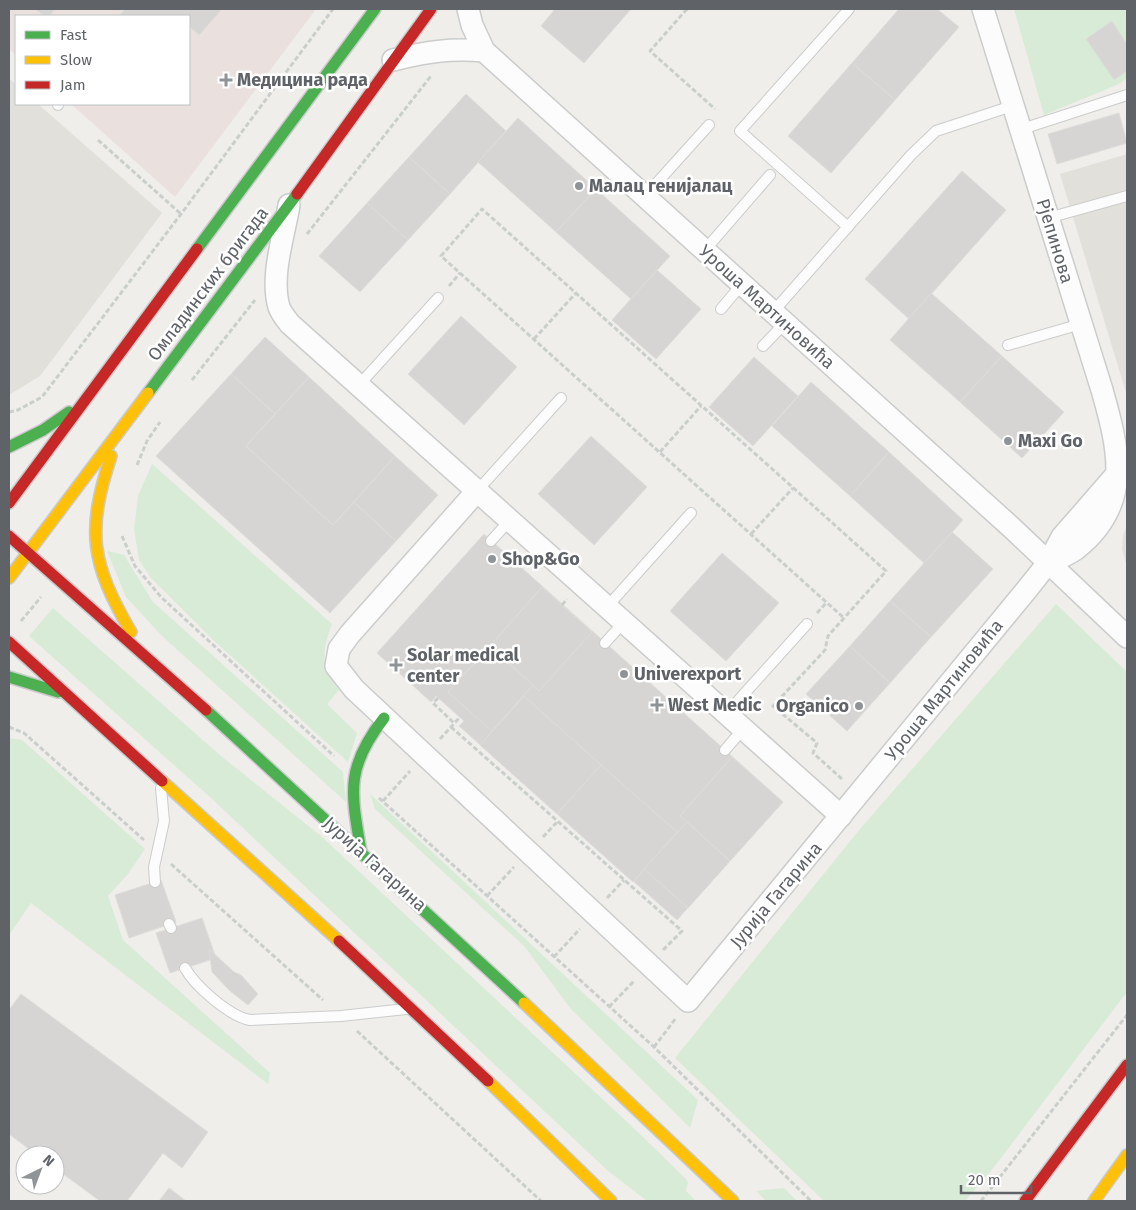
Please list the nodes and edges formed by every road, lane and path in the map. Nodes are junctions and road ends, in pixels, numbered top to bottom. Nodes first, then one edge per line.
1 (334, 9) edge
2 (375, 9) edge
3 (431, 9) edge
4 (468, 9) edge
5 (687, 9) edge
6 (849, 9) edge
7 (983, 9) edge
8 (484, 51) junction
9 (393, 60) junction
10 (1127, 95) edge
11 (1012, 106) junction
12 (709, 125) dead end
13 (1020, 130) junction
14 (740, 131) junction
15 (98, 140) dead end
16 (770, 175) dead end
17 (645, 196) junction
18 (1127, 196) edge
19 (290, 203) junction
20 (182, 214) junction
21 (1048, 218) junction
22 (848, 227) junction
23 (705, 250) junction
24 (742, 284) junction
25 (576, 293) junction
26 (438, 298) dead end
27 (721, 309) dead end
28 (779, 317) junction
29 (1081, 324) junction
30 (534, 340) junction
31 (1008, 345) dead end
32 (764, 346) dead end
33 (359, 385) junction
34 (561, 398) dead end
35 (84, 402) junction
36 (701, 406) junction
37 (9, 412) edge
38 (121, 429) junction
39 (9, 447) edge
40 (660, 452) junction
41 (793, 488) junction
42 (478, 491) junction
43 (9, 504) edge
44 (692, 513) dead end
45 (510, 520) junction
46 (751, 534) junction
47 (9, 536) edge
48 (122, 538) dead end
49 (491, 541) dead end
50 (28, 552) junction
51 (1048, 563) junction
52 (9, 578) edge
53 (607, 607) junction
54 (844, 618) junction
55 (624, 622) junction
56 (807, 624) dead end
57 (1127, 637) edge
58 (9, 642) edge
59 (605, 643) dead end
60 (142, 651) junction
61 (9, 677) edge
62 (69, 696) junction
63 (438, 698) dead end
64 (726, 714) junction
65 (384, 718) junction
66 (454, 723) dead end
67 (9, 727) edge
68 (451, 727) dead end
69 (743, 729) junction
70 (724, 750) dead end
71 (337, 760) dead end
72 (159, 777) junction
73 (848, 784) dead end
74 (373, 792) dead end
75 (841, 816) junction
76 (361, 851) junction
77 (158, 852) junction
78 (155, 882) dead end
79 (682, 931) dead end
80 (185, 968) dead end
81 (688, 1001) junction
82 (412, 1008) junction
83 (1127, 1015) edge
84 (341, 1016) junction
85 (654, 1047) junction
86 (1127, 1065) edge
87 (1127, 1155) edge
88 (541, 1201) edge
89 (611, 1201) edge
90 (732, 1201) edge
91 (811, 1201) edge
92 (981, 1201) edge
93 (1025, 1201) edge
94 (1094, 1201) edge

1 - 20 path
2 - 35 main road, Омладинских бригада
3 - 9 main road, Омладинских бригада
4 - 8 street, Уроша Мартиновића
5 - 14 path
6 - 14 lane
7 - 11 street, Рјепинова
8 - 9 street
8 - 17 street, Уроша Мартиновића
9 - 19 main road, Омладинских бригада
10 - 13 lane
11 - 13 street, Рјепинова
11 - 22 lane
12 - 17 lane
13 - 21 street, Рјепинова
14 - 22 lane
15 - 20 path
16 - 23 lane
17 - 23 street, Уроша Мартиновића
18 - 21 lane
19 - 33 street
19 - 38 main road, Омладинских бригада
20 - 37 path
21 - 29 street, Рјепинова
22 - 28 lane
23 - 24 street, Уроша Мартиновића
24 - 27 lane
24 - 28 street, Уроша Мартиновића
25 - 30 path
25 - 30 path
25 - 36 path
26 - 33 lane
28 - 32 lane
28 - 51 street, Уроша Мартиновића
29 - 31 lane
29 - 51 street, Рјепинова
30 - 40 path
33 - 42 street
34 - 42 lane
35 - 39 main road
35 - 43 main road, Омладинских бригада
36 - 40 path
36 - 41 path
38 - 50 main road, Омладинских бригада
38 - 60 main road
40 - 46 path
41 - 46 path
41 - 54 path
42 - 45 street
42 - 65 street
44 - 53 lane
45 - 49 lane
45 - 53 street
46 - 54 path
47 - 50 main road, Јурија Гагарина
48 - 71 path
50 - 52 main road, Омладинских бригада
50 - 60 main road, Јурија Гагарина
51 - 57 street, Уроша Мартиновића
51 - 75 street, Уроша Мартиновића
53 - 55 street
54 - 73 path
55 - 59 lane
55 - 64 street
56 - 64 lane
58 - 62 main road
60 - 76 main road, Јурија Гагарина
61 - 62 main road
62 - 72 main road
63 - 66 path
64 - 69 street
65 - 76 main road
65 - 81 street
67 - 77 path
68 - 79 path
69 - 70 lane
69 - 75 street
72 - 77 lane
72 - 82 main road
74 - 85 path
75 - 81 street, Јурија Гагарина
76 - 90 main road, Јурија Гагарина
77 - 78 lane
77 - 84 path
80 - 84 lane
81 - 85 path
82 - 84 lane
82 - 89 main road
83 - 92 path
84 - 88 path
85 - 91 path
86 - 93 main road
87 - 94 main road

